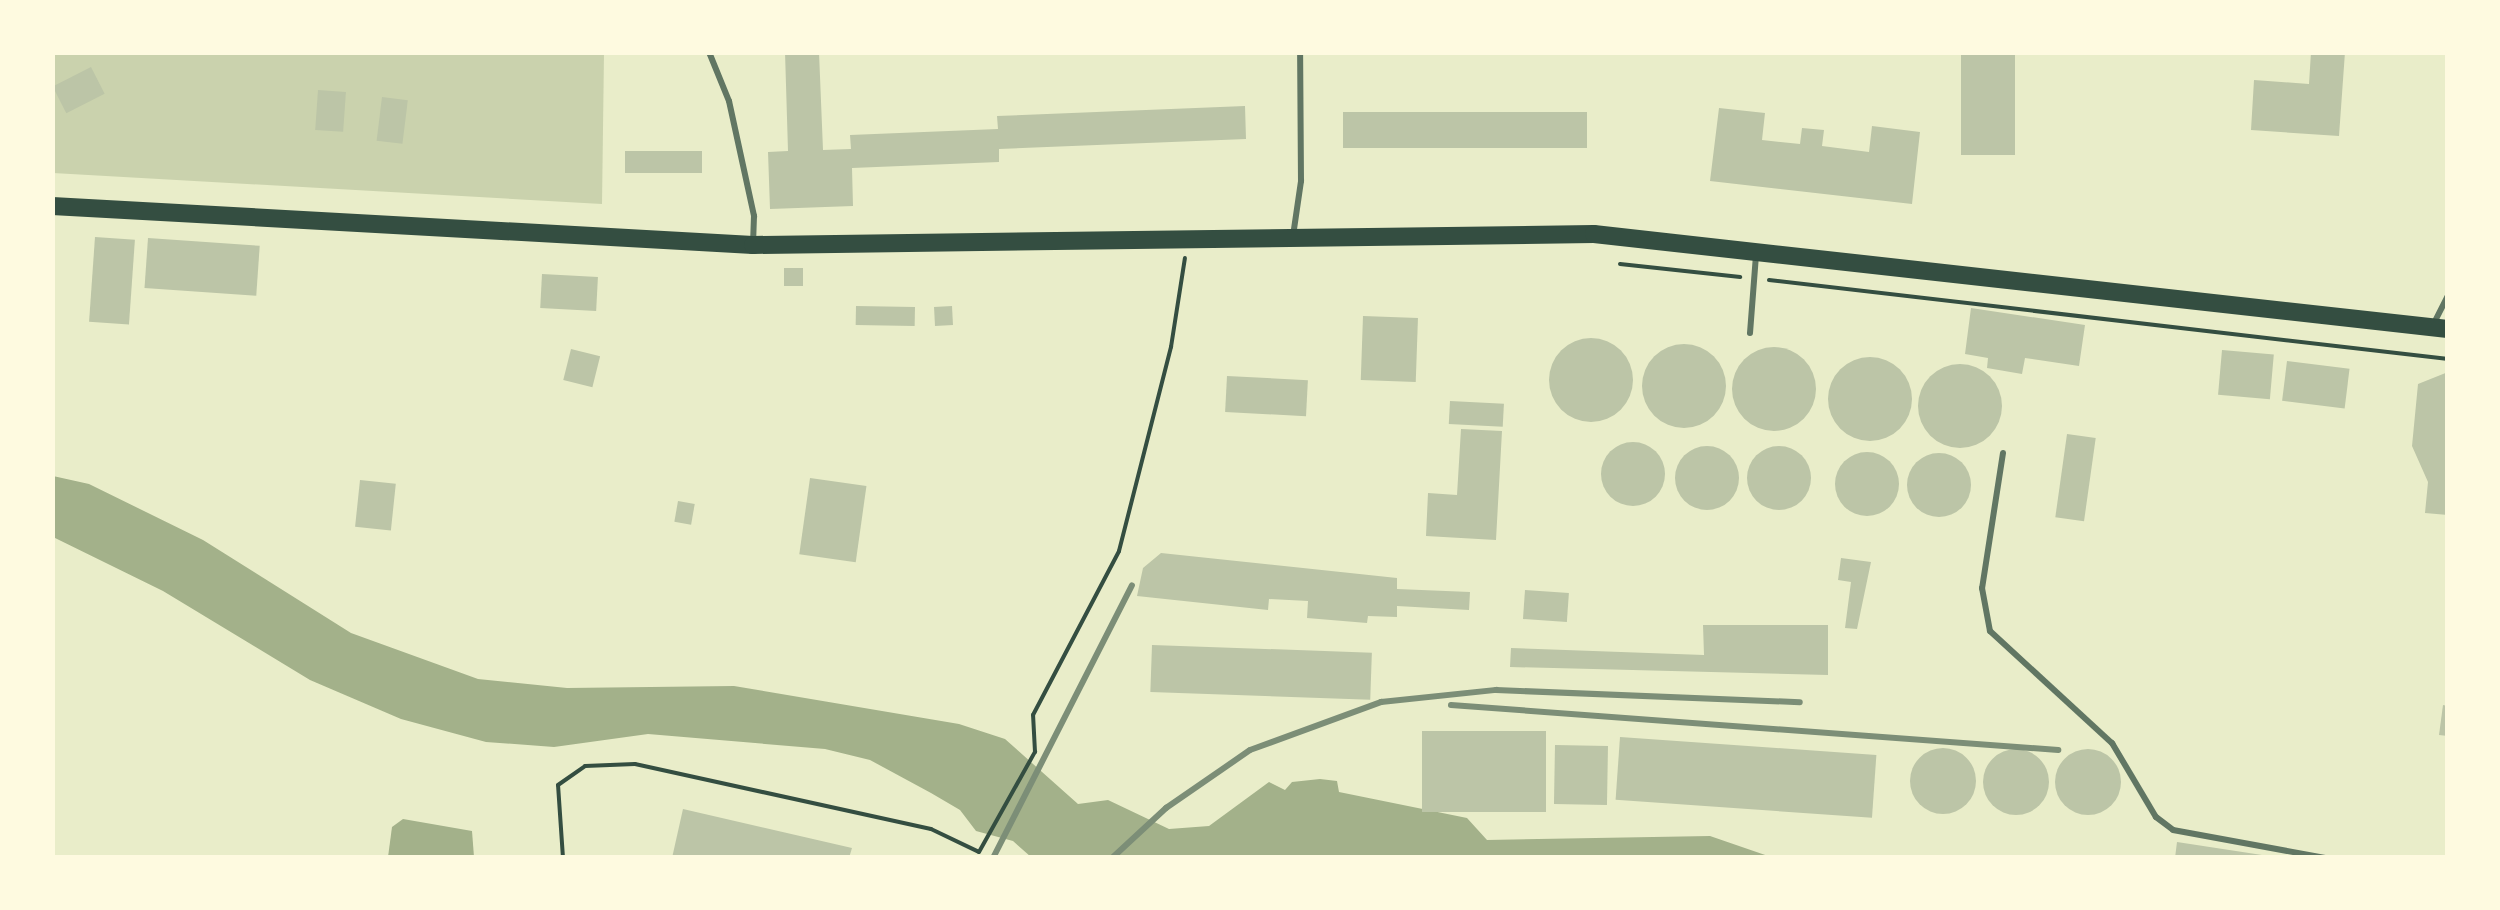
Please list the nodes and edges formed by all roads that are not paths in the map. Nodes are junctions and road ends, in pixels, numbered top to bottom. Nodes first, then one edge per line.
1 (709, 52) edge
2 (1300, 52) edge
3 (52, 206) edge
4 (1292, 243) junction
5 (753, 245) junction
6 (1756, 248) junction
7 (2448, 295) edge
8 (2440, 328) edge
9 (1750, 334) dead end
10 (2003, 453) dead end
11 (2326, 858) edge

1 - 5 lane
2 - 4 lane
3 - 5 main road
4 - 5 main road
4 - 6 main road
6 - 8 main road
6 - 9 lane
7 - 8 lane
10 - 11 lane

